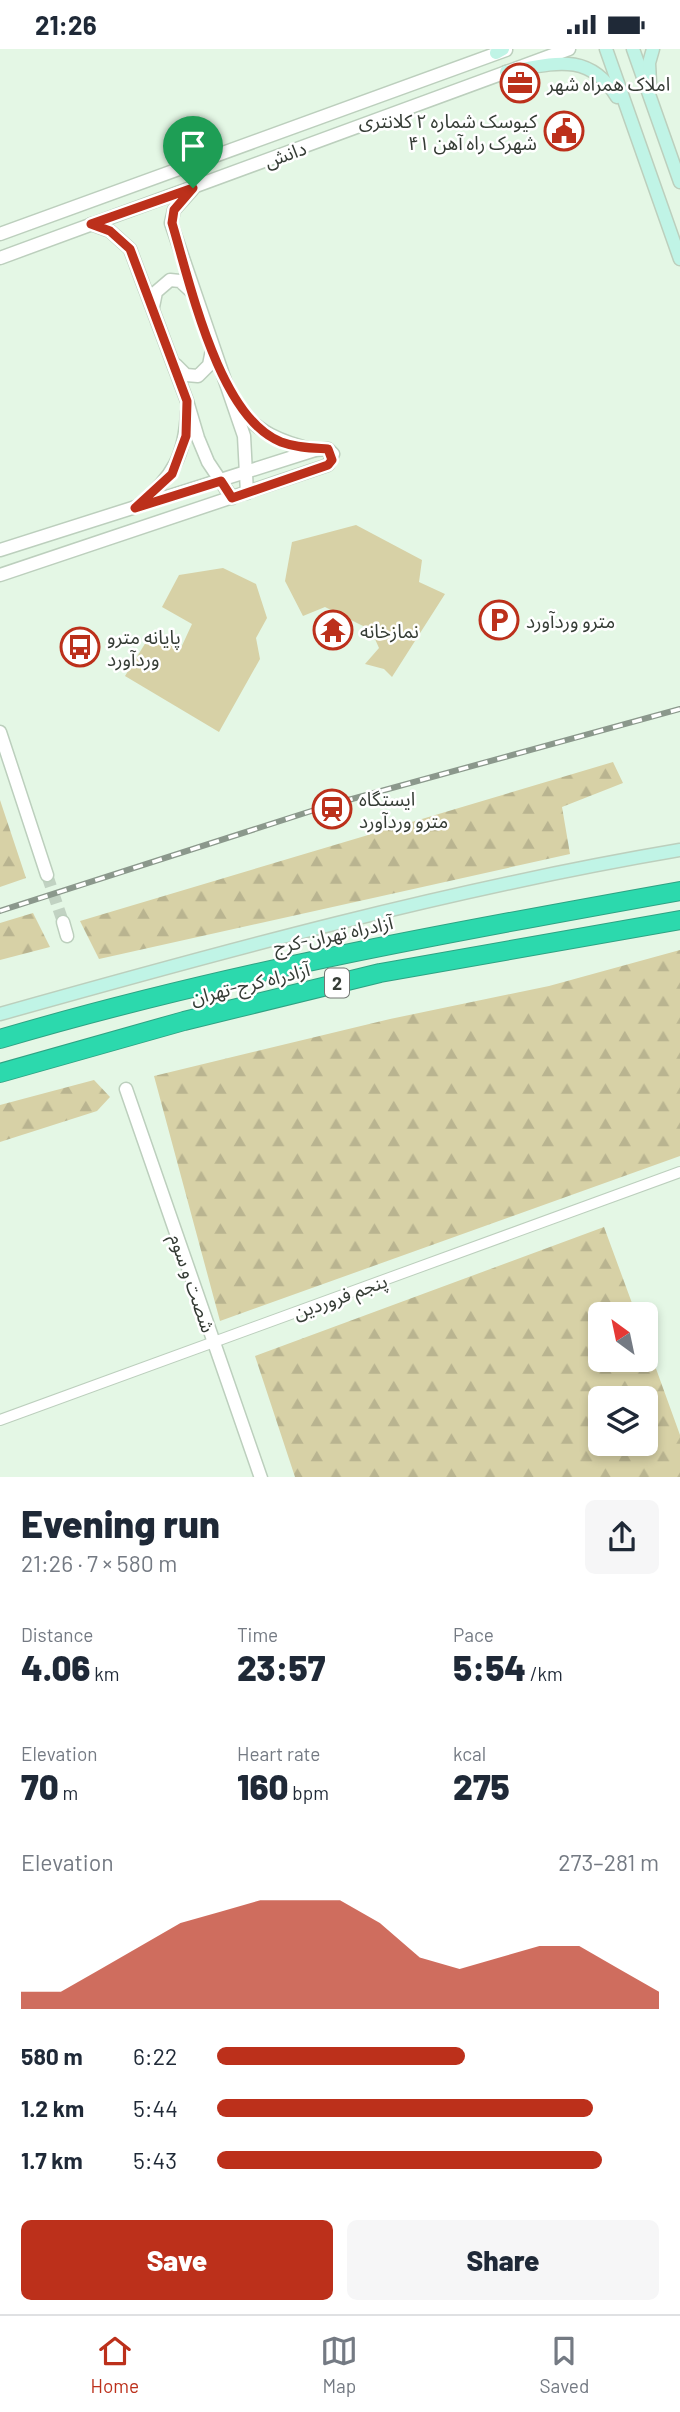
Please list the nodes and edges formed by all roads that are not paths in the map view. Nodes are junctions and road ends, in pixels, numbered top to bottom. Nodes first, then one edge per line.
1 (569, 49) edge
2 (606, 49) edge
3 (633, 49) edge
4 (653, 49) edge
5 (502, 50) edge
6 (506, 72) junction
7 (652, 104) junction
8 (629, 117) junction
9 (680, 182) edge
10 (193, 188) junction
11 (91, 224) junction
12 (0, 234) edge
13 (0, 258) edge
14 (680, 259) edge
15 (194, 293) junction
16 (152, 307) junction
17 (212, 347) junction
18 (171, 359) junction
19 (227, 387) junction
20 (187, 401) junction
21 (315, 450) junction
22 (245, 472) junction
23 (221, 481) junction
24 (247, 493) junction
25 (232, 498) junction
26 (135, 508) junction
27 (0, 549) edge
28 (0, 575) edge
29 (0, 732) edge
30 (680, 850) edge
31 (47, 875) tunnel mouth
32 (680, 891) edge
33 (680, 920) edge
34 (62, 922) tunnel mouth
35 (67, 936) dead end
36 (0, 1014) edge
37 (0, 1039) edge
38 (0, 1073) edge
39 (126, 1089) dead end
40 (680, 1172) edge
41 (213, 1342) junction
42 (0, 1420) edge
43 (261, 1477) edge

1 - 6 street, دانش
2 - 8 main road
3 - 7 main road
4 - 7 main road
5 - 12 street, دانش
6 - 8 main road
6 - 10 street, دانش
7 - 9 main road
8 - 14 main road
10 - 11 street, دانش
10 - 15 street
11 - 13 street, دانش
11 - 16 street
15 - 16 street
15 - 17 street
16 - 18 street
17 - 18 street
17 - 19 street
18 - 20 street
19 - 21 street
19 - 22 street
20 - 23 street
20 - 26 street
21 - 22 street
21 - 24 street
22 - 23 street
22 - 24 street
23 - 25 street
23 - 26 street
24 - 25 street
25 - 28 street
26 - 27 street
29 - 31 street
30 - 36 main road
32 - 37 highway, آزادراه تهران-کرج / 2
33 - 38 highway, آزادراه کرج-تهران / 2
34 - 35 street
39 - 41 street, شصت و سوم
40 - 41 street, پنجم فروردین
41 - 42 street, پنجم فروردین
41 - 43 street, شصت و سوم

